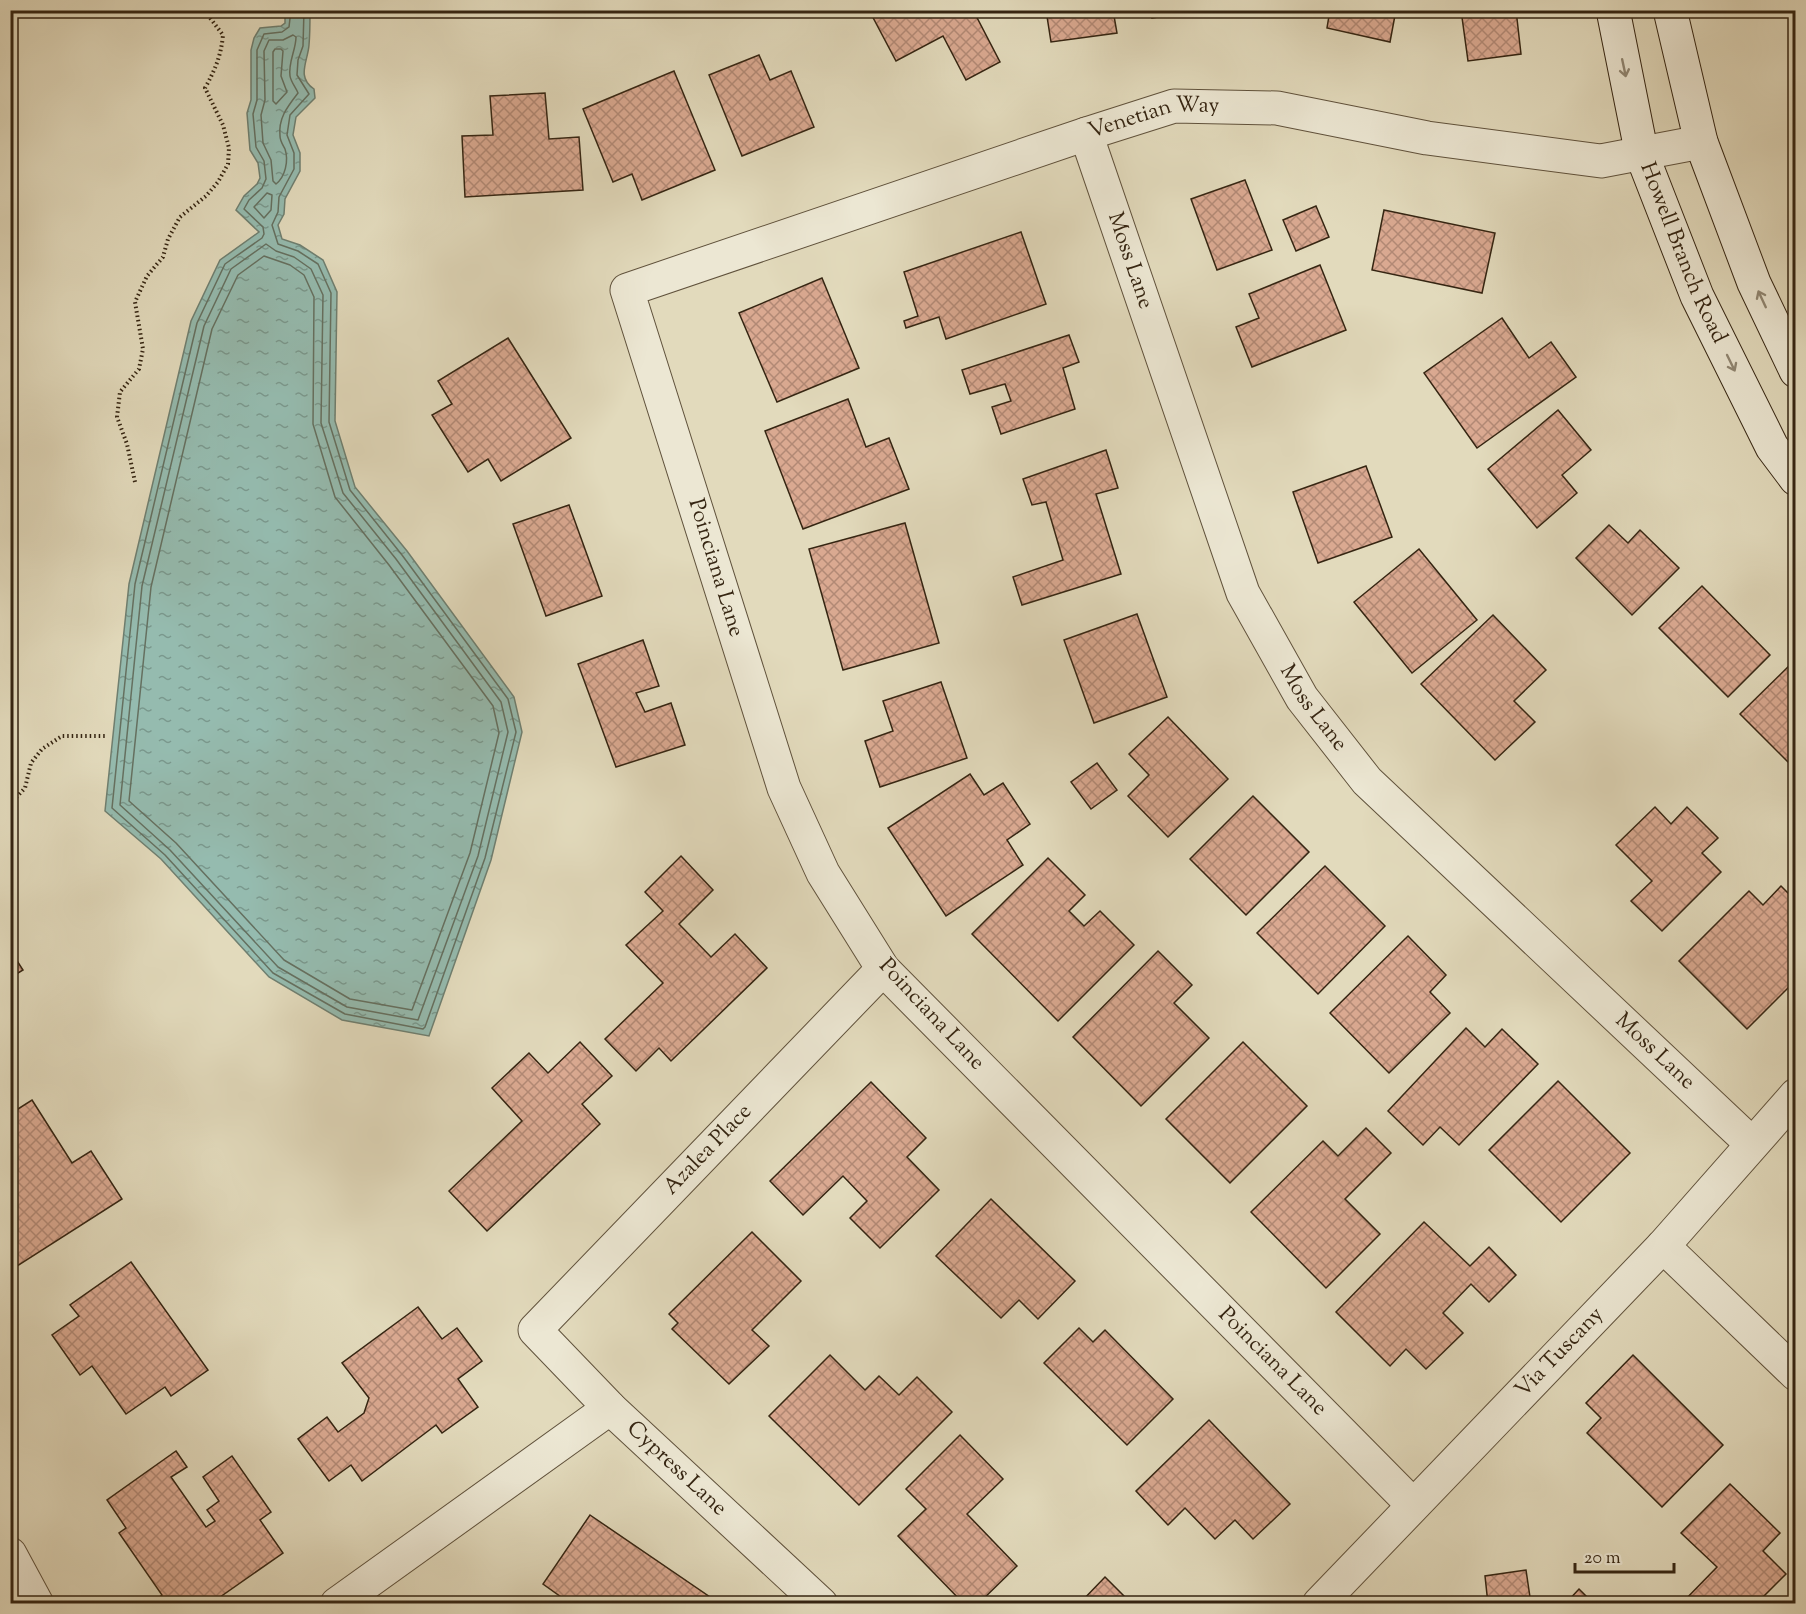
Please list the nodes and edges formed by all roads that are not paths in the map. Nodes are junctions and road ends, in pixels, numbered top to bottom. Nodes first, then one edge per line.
1 (1613, 10) edge
2 (1670, 10) edge
3 (1086, 134) junction
4 (1701, 142) junction
5 (1642, 154) junction
6 (627, 290) joint
7 (1796, 371) edge
8 (1796, 479) edge
9 (883, 969) junction
10 (1796, 1095) edge
11 (1752, 1144) junction
12 (1663, 1246) junction
13 (535, 1330) joint
14 (1796, 1374) edge
15 (610, 1408) junction
16 (1413, 1505) junction
17 (10, 1554) edge
18 (37, 1604) edge
19 (337, 1604) edge
20 (821, 1604) edge
21 (1318, 1604) edge

1 -> 5 street, Howell Branch Road
2 - 4 street
3 - 5 street, Venetian Way
3 - 6 street, Venetian Way
3 - 11 street, Moss Lane
4 - 5 street, Venetian Way
7 -> 4 street
5 -> 8 street, Howell Branch Road
6 - 9 street, Poinciana Lane
9 - 13 street, Azalea Place
9 - 16 street, Poinciana Lane
10 - 11 street, Via Tuscany
11 - 12 street, Via Tuscany
12 - 14 street
12 - 16 street, Via Tuscany
13 - 15 street, Cypress Lane
15 - 19 street
15 - 20 street, Cypress Lane
16 - 21 street, Via Tuscany
17 - 18 street

